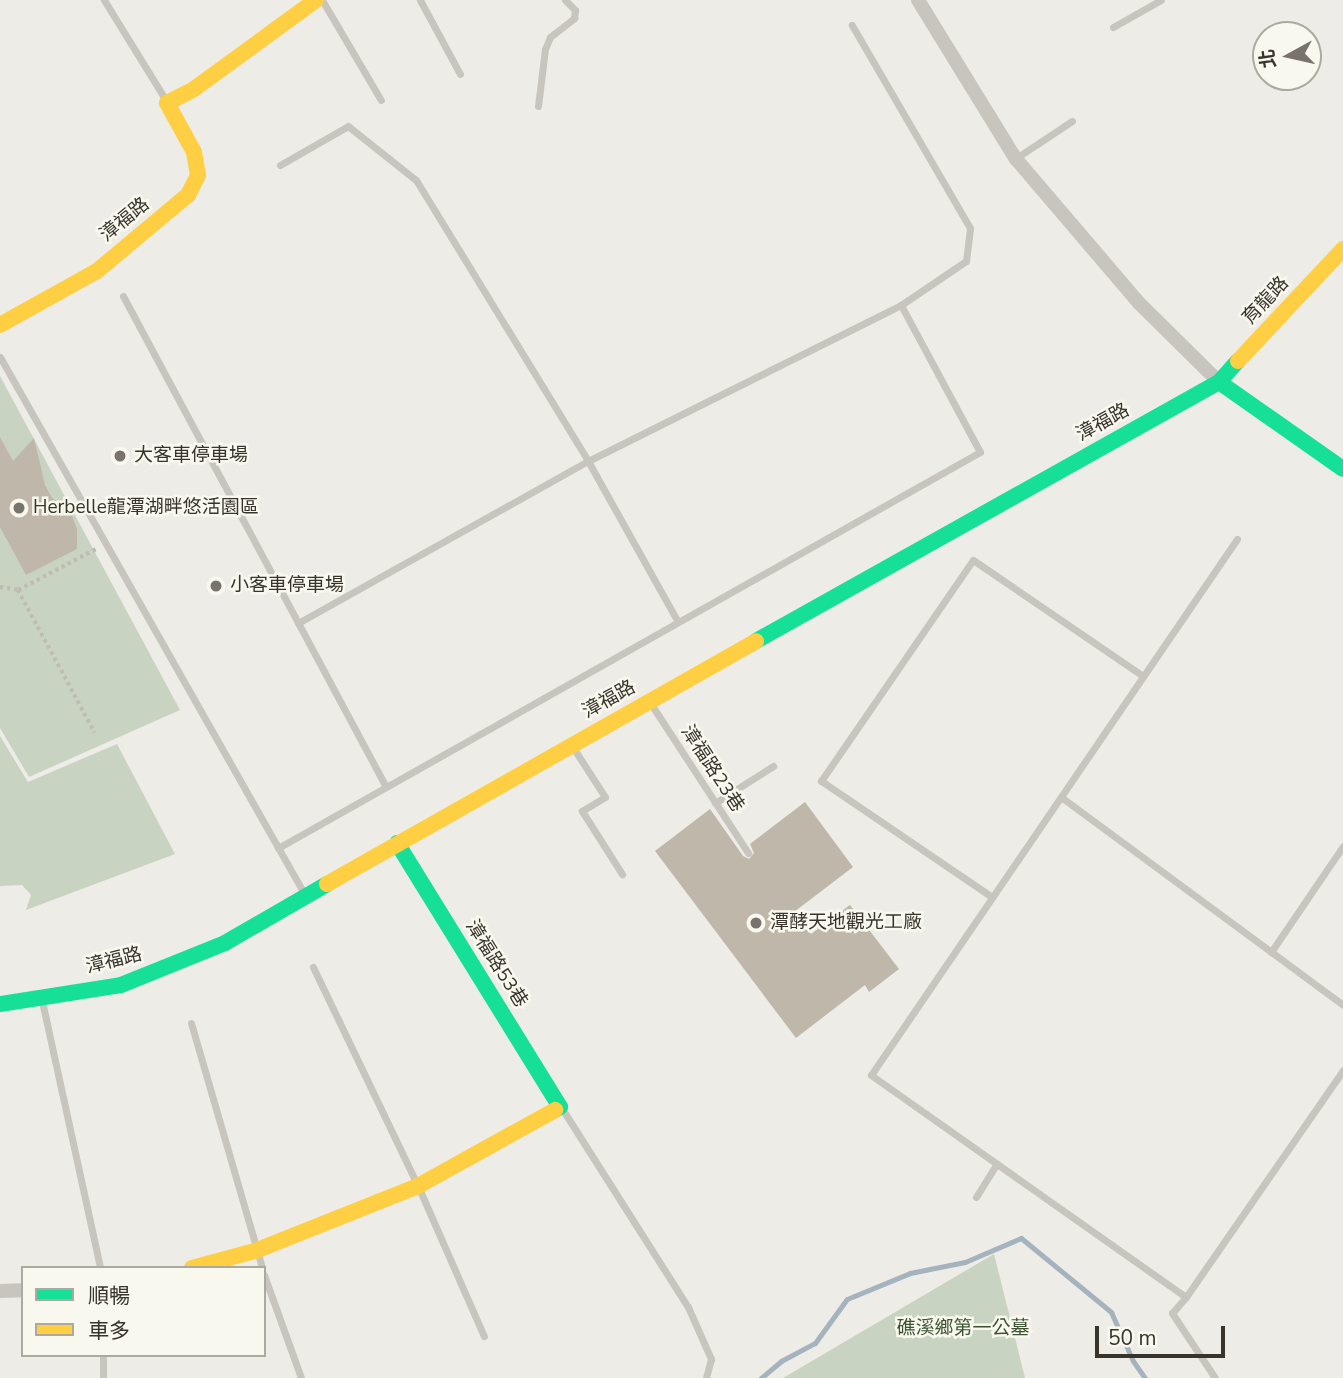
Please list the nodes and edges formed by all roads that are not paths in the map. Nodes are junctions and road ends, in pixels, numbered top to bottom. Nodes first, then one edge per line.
1 (104, 0) edge
2 (317, 0) edge
3 (322, 0) edge
4 (420, 0) edge
5 (565, 0) edge
6 (918, 0) edge
7 (1161, 0) edge
8 (852, 25) dead end
9 (1113, 27) dead end
10 (460, 74) dead end
11 (381, 100) dead end
12 (167, 103) junction
13 (538, 106) dead end
14 (1072, 121) dead end
15 (1016, 159) junction
16 (280, 165) dead end
17 (1343, 249) edge
18 (123, 296) dead end
19 (901, 304) junction
20 (0, 325) edge
21 (0, 357) edge
22 (1219, 382) junction
23 (588, 461) junction
24 (1343, 468) edge
25 (1237, 538) dead end
26 (298, 622) junction
27 (678, 622) junction
28 (1143, 676) junction
29 (649, 701) junction
30 (571, 745) junction
31 (773, 766) dead end
32 (386, 787) junction
33 (1060, 797) junction
34 (715, 803) junction
35 (397, 843) junction
36 (1343, 846) edge
37 (278, 848) junction
38 (748, 853) dead end
39 (622, 874) dead end
40 (306, 896) junction
41 (992, 897) junction
42 (1271, 952) junction
43 (313, 967) dead end
44 (41, 997) junction
45 (0, 1004) edge
46 (1343, 1005) edge
47 (191, 1023) dead end
48 (1343, 1070) edge
49 (560, 1107) junction
50 (997, 1164) junction
51 (418, 1186) junction
52 (976, 1198) dead end
53 (256, 1251) junction
54 (100, 1266) edge
55 (200, 1266) edge
56 (261, 1266) edge
57 (266, 1281) edge
58 (21, 1290) edge
59 (0, 1291) edge
60 (1186, 1297) junction
61 (484, 1336) dead end
62 (103, 1357) edge
63 (103, 1378) edge
64 (301, 1378) edge
65 (706, 1378) edge
66 (1214, 1378) edge

1 - 12 lane, 漳福路
2 - 12 street
3 - 11 lane
4 - 10 lane
5 - 13 lane
6 - 15 street
7 - 9 lane
8 - 19 lane
12 - 20 street, 漳福路
14 - 15 lane
15 - 22 street
16 - 23 lane
17 - 22 street, 育龍路
18 - 26 lane
19 - 23 lane
19 - 27 lane
21 - 37 lane
22 - 24 street
22 - 29 street, 漳福路
23 - 26 lane
23 - 27 lane
25 - 28 lane
26 - 32 lane
27 - 32 lane
28 - 33 lane
28 - 41 lane
29 - 30 street, 漳福路
29 - 34 lane, 漳福路23巷
30 - 35 street, 漳福路
30 - 39 lane
31 - 34 lane
32 - 37 lane
33 - 41 lane
33 - 42 lane
34 - 38 lane, 漳福路23巷
35 - 40 street, 漳福路
35 - 49 street, 漳福路53巷
36 - 42 lane
37 - 40 lane
40 - 44 street, 漳福路
41 - 50 lane
42 - 46 lane
43 - 51 lane
44 - 45 street, 漳福路
44 - 54 lane
47 - 53 lane
48 - 60 lane
49 - 51 street
49 - 65 lane
50 - 52 lane
50 - 60 lane
51 - 53 street
51 - 61 lane
53 - 55 street
53 - 56 lane
57 - 64 lane
58 - 59 street
60 - 66 lane
62 - 63 lane

